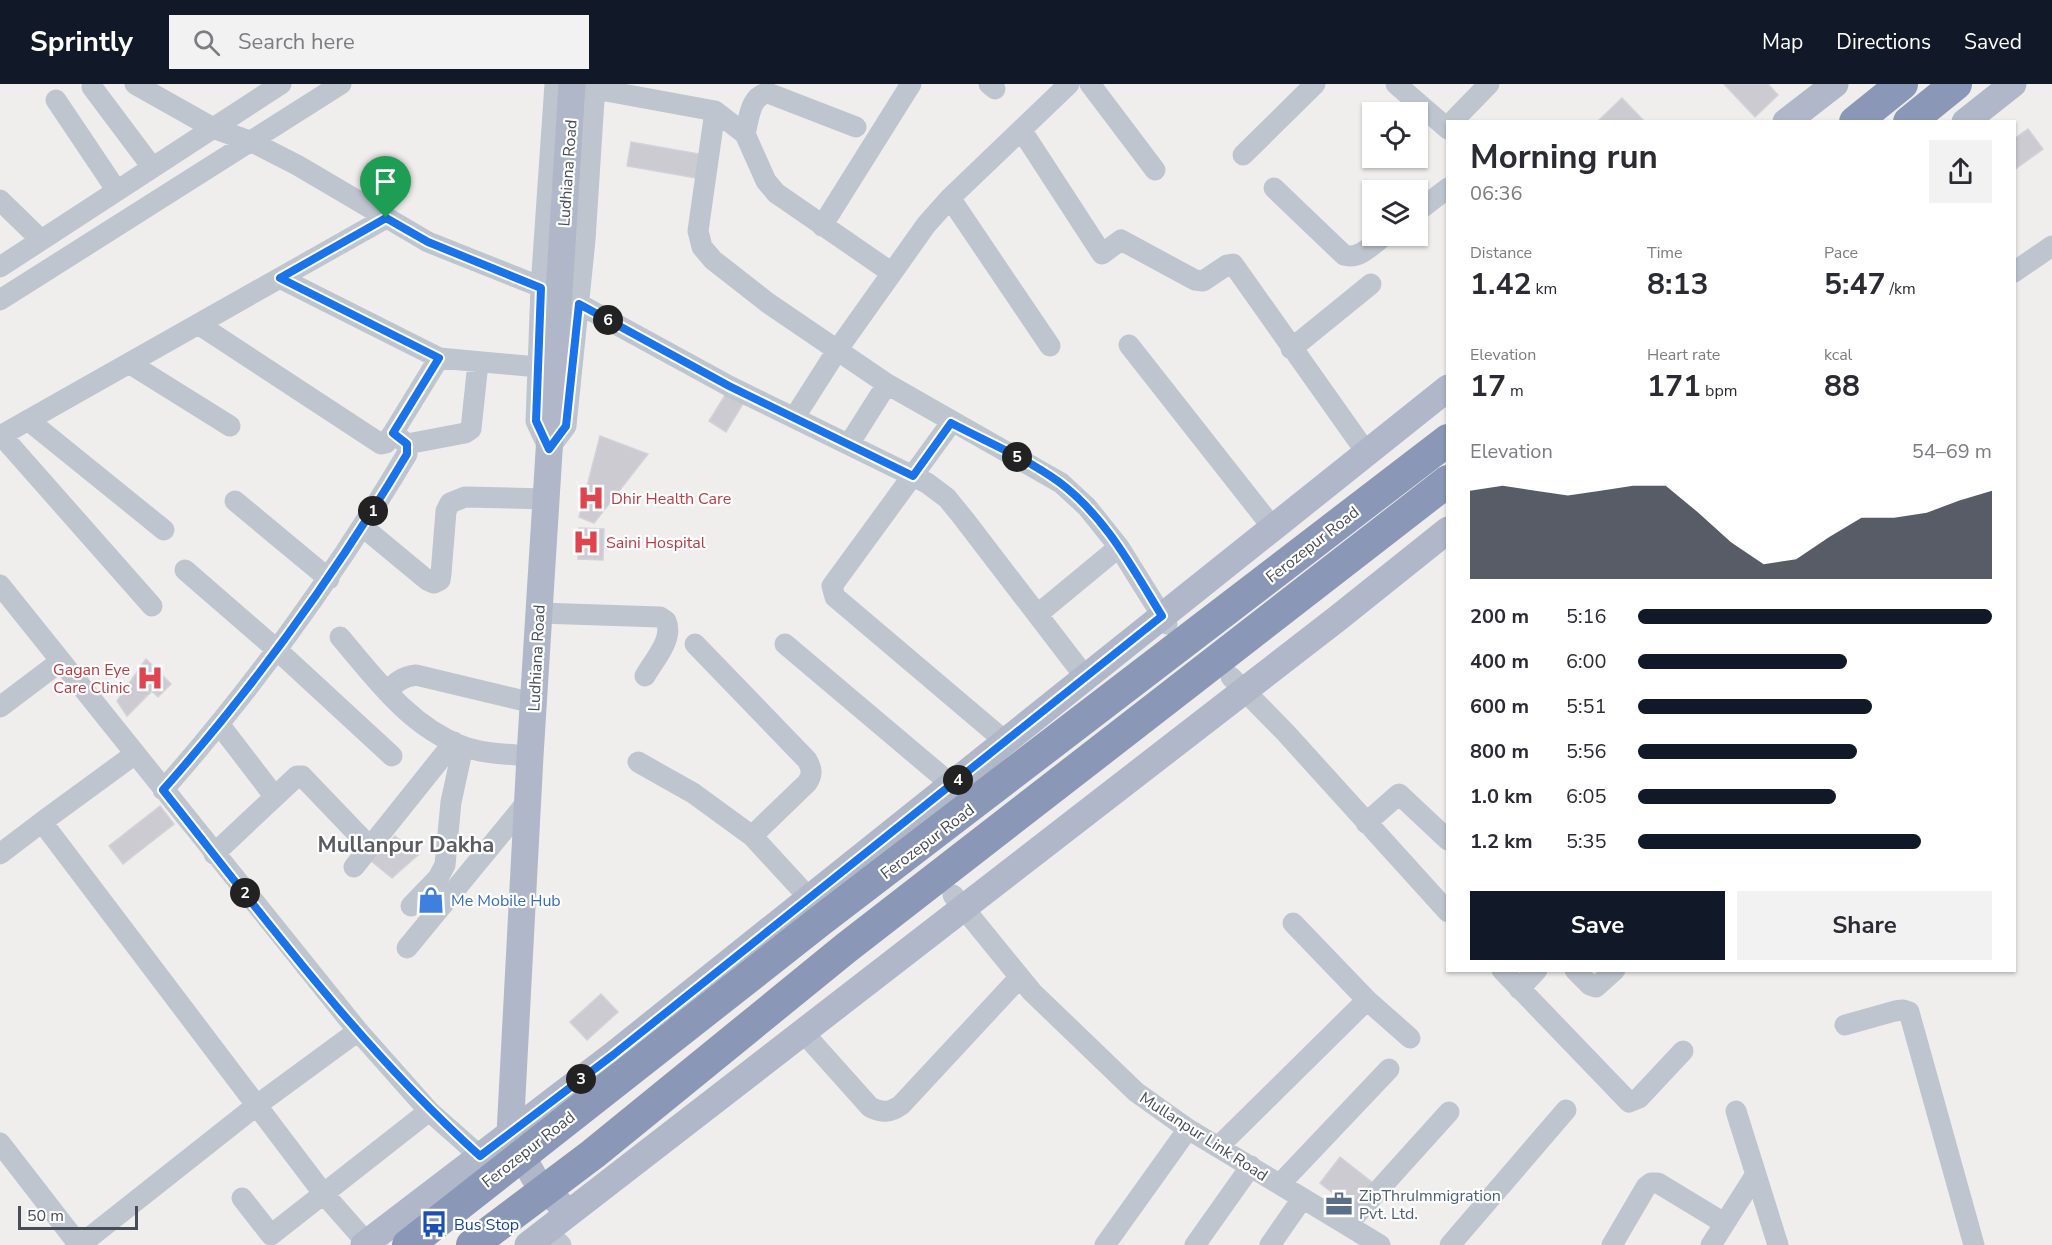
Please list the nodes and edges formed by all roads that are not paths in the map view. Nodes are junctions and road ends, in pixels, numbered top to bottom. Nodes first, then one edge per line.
1 (135, 84) edge
2 (281, 84) edge
3 (341, 84) edge
4 (555, 84) edge
5 (911, 84) edge
6 (1069, 84) edge
7 (1090, 84) edge
8 (1315, 84) edge
9 (1396, 84) edge
10 (1489, 84) edge
11 (1834, 84) edge
12 (1902, 84) edge
13 (1956, 84) edge
14 (2013, 84) edge
15 (587, 86) edge
16 (92, 87) dead end
17 (56, 100) dead end
18 (715, 111) junction
19 (1454, 120) edge
20 (1789, 120) edge
21 (1857, 120) edge
22 (1911, 120) edge
23 (1968, 120) edge
24 (1446, 124) edge
25 (856, 127) dead end
26 (213, 128) junction
27 (1022, 130) junction
28 (745, 134) junction
29 (252, 142) junction
30 (1243, 155) dead end
31 (152, 167) junction
32 (1155, 170) dead end
33 (1274, 188) dead end
34 (1446, 190) edge
35 (117, 191) junction
36 (950, 198) junction
37 (0, 200) edge
38 (1428, 203) edge
39 (386, 218) junction
40 (822, 226) junction
41 (41, 240) junction
42 (1371, 246) edge
43 (2052, 246) edge
44 (0, 267) edge
45 (2016, 271) edge
46 (892, 273) junction
47 (280, 278) junction
48 (1371, 284) dead end
49 (541, 288) junction
50 (0, 300) edge
51 (579, 304) junction
52 (198, 324) junction
53 (1130, 345) dead end
54 (1050, 346) dead end
55 (838, 349) junction
56 (1291, 349) junction
57 (439, 358) junction
58 (129, 363) junction
59 (478, 363) junction
60 (538, 367) junction
61 (887, 384) junction
62 (1446, 390) edge
63 (794, 418) junction
64 (28, 420) junction
65 (951, 423) junction
66 (230, 426) dead end
67 (1, 435) edge
68 (400, 439) junction
69 (1446, 442) edge
70 (849, 444) junction
71 (549, 449) junction
72 (1366, 452) junction
73 (913, 476) junction
74 (1446, 483) edge
75 (546, 499) junction
76 (235, 501) dead end
77 (363, 527) junction
78 (1273, 528) junction
79 (164, 530) dead end
80 (1446, 531) edge
81 (1119, 547) junction
82 (185, 570) dead end
83 (328, 579) junction
84 (0, 585) edge
85 (152, 606) dead end
86 (539, 613) junction
87 (1038, 614) junction
88 (1165, 620) junction
89 (340, 637) dead end
90 (696, 644) dead end
91 (785, 644) dead end
92 (276, 649) junction
93 (61, 661) junction
94 (645, 676) dead end
95 (1086, 678) junction
96 (1238, 683) junction
97 (387, 693) junction
98 (533, 703) junction
99 (0, 707) edge
100 (219, 724) junction
101 (1006, 742) junction
102 (458, 744) junction
103 (135, 754) junction
104 (392, 756) dead end
105 (530, 756) junction
106 (638, 762) dead end
107 (952, 785) junction
108 (163, 790) junction
109 (275, 796) junction
110 (527, 802) junction
111 (42, 822) junction
112 (1366, 823) junction
113 (752, 836) junction
114 (1446, 838) edge
115 (370, 847) junction
116 (0, 854) edge
117 (214, 854) junction
118 (354, 867) dead end
119 (810, 899) junction
120 (958, 901) junction
121 (411, 906) dead end
122 (1446, 910) edge
123 (1293, 923) dead end
124 (407, 948) dead end
125 (1504, 972) edge
126 (1535, 972) edge
127 (1577, 972) edge
128 (1613, 972) edge
129 (1020, 977) junction
130 (1519, 989) junction
131 (1368, 1000) junction
132 (1845, 1025) dead end
133 (358, 1031) junction
134 (802, 1031) junction
135 (1410, 1038) dead end
136 (1683, 1051) dead end
137 (1389, 1069) dead end
138 (257, 1105) junction
139 (1566, 1110) dead end
140 (429, 1111) junction
141 (1736, 1111) dead end
142 (1449, 1113) dead end
143 (1188, 1129) junction
144 (510, 1134) junction
145 (0, 1143) edge
146 (1218, 1147) junction
147 (1251, 1166) junction
148 (483, 1169) junction
149 (1756, 1174) junction
150 (1280, 1184) junction
151 (323, 1193) junction
152 (242, 1198) dead end
153 (1302, 1199) junction
154 (568, 1214) junction
155 (1724, 1223) junction
156 (1347, 1226) junction
157 (264, 1240) edge
158 (545, 1240) edge
159 (365, 1244) edge
160 (79, 1245) edge
161 (408, 1245) edge
162 (472, 1245) edge
163 (1105, 1245) edge
164 (1195, 1245) edge
165 (1270, 1245) edge
166 (1380, 1245) edge
167 (1450, 1245) edge
168 (1612, 1245) edge
169 (1711, 1245) edge
170 (1778, 1245) edge
171 (1974, 1245) edge

1 - 26 street
2 - 26 street
3 - 29 street
4 - 49 street
5 - 40 street
6 - 27 street
7 - 32 street
8 - 30 street
9 - 24 street
10 - 19 street
11 - 20 main road
12 - 21 highway
13 - 22 highway
14 - 23 main road
15 - 18 street
15 - 51 street
15 - 71 main road, Ludhiana Road
16 - 31 street
17 - 35 street
18 - 28 street
18 - 55 street
25 - 28 street
26 - 29 street
26 - 31 street
27 - 36 street
27 - 56 street
28 - 40 street
29 - 39 street
29 - 50 street
31 - 35 street
33 - 42 street
34 - 38 street
35 - 41 street
36 - 46 street
36 - 54 street
37 - 41 street
39 - 47 street
39 - 49 street
40 - 46 street
41 - 44 street
43 - 45 street
46 - 55 street
47 - 52 street
47 - 57 street
48 - 56 street
49 - 60 street
51 - 63 street
51 - 71 street
52 - 58 street
52 - 68 street
53 - 78 street
55 - 61 street
55 - 63 street
56 - 72 street
57 - 59 street
57 - 68 street
58 - 64 street
58 - 66 street
59 - 60 street
59 - 68 street
60 - 71 street
61 - 65 street
61 - 70 street
62 - 72 main road
63 - 70 street
64 - 67 street
64 - 79 street
65 - 73 street
65 - 81 street
67 - 85 street
68 - 77 street
69 - 148 highway, Ferozepur Road
70 - 73 street
71 - 75 main road, Ludhiana Road
72 - 78 main road
73 - 87 street
73 - 101 street
74 - 162 highway
75 - 77 street
75 - 86 main road, Ludhiana Road
76 - 83 street
77 - 83 street
78 - 88 main road
80 - 96 main road
81 - 87 street
81 - 88 street
82 - 92 street
83 - 92 street
84 - 93 street
86 - 94 street
86 - 98 main road, Ludhiana Road
87 - 95 street
88 - 95 main road
89 - 97 street
90 - 113 street
91 - 107 street
92 - 100 street
92 - 104 street
93 - 99 street
93 - 103 street
95 - 101 main road
96 - 112 street
96 - 120 main road
97 - 98 street
97 - 102 street
98 - 105 main road, Ludhiana Road
100 - 108 street
100 - 109 street
101 - 107 main road
102 - 105 street
102 - 115 street
102 - 121 street
103 - 108 street
103 - 111 street
105 - 110 main road, Ludhiana Road
106 - 113 street
107 - 119 main road
108 - 117 street
109 - 115 street
109 - 117 street
110 - 124 street
110 - 144 main road, Ludhiana Road
111 - 116 street
111 - 138 street
112 - 114 street
112 - 122 street
113 - 119 street
115 - 118 street
117 - 133 street
119 - 144 main road
120 - 129 street, Mullanpur Link Road
120 - 134 main road
123 - 131 street
125 - 130 street
126 - 130 street
127 - 128 street
129 - 134 street
129 - 143 street, Mullanpur Link Road
130 - 136 street
131 - 135 street
131 - 146 street
132 - 171 street
133 - 138 street
133 - 140 street
134 - 154 main road
137 - 150 street
138 - 151 street
138 - 160 street
139 - 167 street
140 - 148 street
140 - 151 street
141 - 149 street
142 - 156 street
143 - 146 street, Mullanpur Link Road
143 - 163 street
144 - 148 main road
144 - 154 main road
145 - 160 street
146 - 147 street, Mullanpur Link Road
147 - 150 street, Mullanpur Link Road
147 - 164 street
148 - 159 main road
148 - 161 highway, Ferozepur Road
149 - 155 street
149 - 170 street
150 - 153 street, Mullanpur Link Road
151 - 157 street
151 - 159 street
152 - 157 street
153 - 156 street, Mullanpur Link Road
153 - 165 street
154 - 158 main road
155 - 168 street
155 - 169 street
156 - 166 street, Mullanpur Link Road

